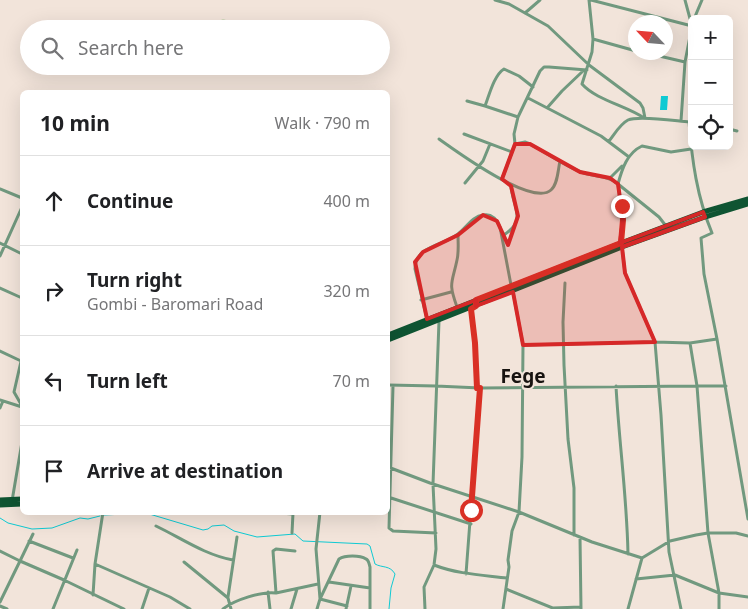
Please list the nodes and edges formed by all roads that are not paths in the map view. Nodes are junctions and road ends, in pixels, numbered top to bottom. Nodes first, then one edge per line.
1 (495, 0) edge
2 (540, 0) edge
3 (590, 0) edge
4 (684, 0) edge
5 (702, 0) edge
6 (525, 13) junction
7 (689, 15) edge
8 (696, 15) edge
9 (688, 25) edge
10 (593, 39) junction
11 (688, 47) edge
12 (628, 49) edge
13 (673, 59) edge
14 (685, 62) junction
15 (589, 65) junction
16 (585, 70) junction
17 (533, 87) junction
18 (528, 98) junction
19 (466, 101) dead end
20 (485, 106) junction
21 (547, 108) junction
22 (518, 117) junction
23 (645, 118) junction
24 (681, 121) junction
25 (688, 123) edge
26 (733, 130) edge
27 (737, 131) dead end
28 (464, 134) dead end
29 (439, 139) dead end
30 (609, 141) junction
31 (490, 144) junction
32 (515, 144) junction
33 (688, 149) edge
34 (691, 150) edge
35 (512, 152) junction
36 (629, 157) junction
37 (560, 161) junction
38 (624, 164) junction
39 (479, 166) junction
40 (610, 178) junction
41 (502, 179) junction
42 (465, 183) dead end
43 (618, 184) junction
44 (511, 186) junction
45 (0, 189) edge
46 (20, 197) edge
47 (748, 199) edge
48 (748, 204) edge
49 (20, 211) edge
50 (704, 215) junction
51 (666, 226) junction
52 (458, 235) junction
53 (502, 236) junction
54 (0, 243) edge
55 (4, 245) junction
56 (621, 245) junction
57 (20, 253) edge
58 (0, 256) edge
59 (564, 283) dead end
60 (511, 286) junction
61 (0, 288) edge
62 (451, 292) junction
63 (513, 292) junction
64 (20, 297) edge
65 (421, 300) junction
66 (474, 305) junction
67 (458, 307) junction
68 (427, 319) junction
69 (439, 321) junction
70 (390, 334) edge
71 (390, 339) edge
72 (718, 339) junction
73 (655, 342) junction
74 (690, 343) junction
75 (523, 345) junction
76 (564, 345) junction
77 (0, 352) edge
78 (20, 358) edge
79 (20, 367) edge
80 (390, 385) edge
81 (393, 386) junction
82 (436, 386) junction
83 (565, 386) junction
84 (616, 386) junction
85 (659, 386) junction
86 (697, 386) junction
87 (726, 386) junction
88 (522, 387) junction
89 (478, 388) junction
90 (1, 400) edge
91 (20, 402) edge
92 (20, 405) edge
93 (0, 408) edge
94 (20, 461) edge
95 (390, 467) edge
96 (433, 484) junction
97 (472, 497) junction
98 (390, 498) edge
99 (0, 500) edge
100 (20, 500) edge
101 (12, 502) junction
102 (20, 504) edge
103 (0, 505) edge
104 (434, 511) junction
105 (519, 512) junction
106 (103, 515) edge
107 (293, 515) edge
108 (320, 515) edge
109 (389, 515) edge
110 (748, 519) edge
111 (471, 524) junction
112 (156, 526) dead end
113 (292, 533) dead end
114 (436, 533) junction
115 (708, 533) junction
116 (33, 534) dead end
117 (574, 535) junction
118 (748, 536) edge
119 (237, 537) dead end
120 (580, 537) junction
121 (670, 540) junction
122 (29, 541) junction
123 (77, 550) dead end
124 (0, 551) edge
125 (295, 551) dead end
126 (628, 554) junction
127 (73, 558) junction
128 (642, 558) junction
129 (233, 560) junction
130 (20, 561) junction
131 (184, 562) dead end
132 (95, 564) junction
133 (434, 566) junction
134 (466, 574) junction
135 (675, 575) junction
136 (508, 578) junction
137 (636, 579) junction
138 (64, 580) junction
139 (329, 582) junction
140 (318, 584) junction
141 (351, 586) junction
142 (150, 588) junction
143 (297, 588) junction
144 (370, 588) junction
145 (506, 589) junction
146 (268, 592) junction
147 (276, 593) junction
148 (719, 593) junction
149 (94, 595) junction
150 (748, 597) edge
151 (228, 598) junction
152 (320, 600) junction
153 (230, 603) junction
154 (0, 604) edge
155 (346, 607) edge
156 (554, 608) edge
157 (581, 608) edge
158 (7, 609) edge
159 (53, 609) edge
160 (124, 609) edge
161 (142, 609) edge
162 (190, 609) edge
163 (223, 609) edge
164 (232, 609) edge
165 (270, 609) edge
166 (291, 609) edge
167 (318, 609) edge
168 (370, 609) edge
169 (425, 609) edge
170 (503, 609) edge
171 (628, 609) edge
172 (681, 609) edge
173 (719, 609) edge

1 - 6 street
2 - 6 street
3 - 9 street
3 - 10 street
4 - 7 street
5 - 8 street
6 - 15 street
10 - 12 street
10 - 15 street
11 - 14 street
13 - 14 street
14 - 24 street
15 - 16 street
15 - 23 street
16 - 17 street
16 - 21 street
16 - 23 street
17 - 18 street
17 - 20 street
18 - 21 street
18 - 22 street
19 - 20 street
20 - 22 street
21 - 30 street
22 - 32 street
23 - 24 street
23 - 30 street
24 - 25 street
26 - 27 street
28 - 31 street
29 - 39 street
30 - 36 street
31 - 35 street
31 - 39 street
32 - 35 street
32 - 37 street
33 - 36 street
34 - 50 street
35 - 41 street
36 - 38 street
37 - 40 street
37 - 44 street
38 - 40 street
38 - 43 street
39 - 41 street
39 - 42 street
40 - 43 street
41 - 44 street
43 - 51 street
43 - 56 street
44 - 53 street
45 - 46 street
47 - 50 main road
48 - 50 main road
49 - 55 street
50 - 51 main road
50 - 56 main road
50 - 72 street
51 - 56 main road
52 - 53 street
52 - 62 street
52 - 65 street
53 - 60 street
54 - 55 street
55 - 57 street
55 - 58 street
56 - 60 main road
56 - 63 main road
56 - 73 street
59 - 76 street
60 - 66 main road
61 - 64 street
62 - 65 street
62 - 67 street
63 - 66 main road
63 - 75 street
65 - 68 street
66 - 67 main road
66 - 69 main road
66 - 89 street
67 - 68 main road
68 - 70 main road
69 - 71 main road
69 - 82 street
72 - 74 street
72 - 87 street
73 - 74 street
73 - 76 street
73 - 85 street
74 - 86 street
75 - 76 street
75 - 88 street
76 - 83 street
77 - 78 street
79 - 91 street
80 - 81 street
81 - 82 street
81 - 95 street
82 - 89 street
82 - 96 street
83 - 84 street
83 - 88 street
83 - 117 street
84 - 85 street
84 - 126 street
85 - 86 street
85 - 121 street
86 - 87 street
86 - 115 street
87 - 110 street
88 - 89 street
88 - 105 street
89 - 97 street
90 - 92 street
90 - 93 street
94 - 101 street
95 - 96 street
96 - 97 street
96 - 104 street
97 - 105 street
97 - 111 street
98 - 104 street
99 - 101 main road
100 - 101 main road
101 - 102 main road
101 - 103 main road
104 - 111 street
104 - 114 street
105 - 117 street
105 - 136 street
106 - 132 street
107 - 113 street
108 - 140 street
109 - 114 street
111 - 134 street
112 - 129 street
114 - 133 street
115 - 118 street
115 - 121 street
115 - 148 street
116 - 122 street
117 - 120 street
119 - 129 street
120 - 126 street
120 - 157 street
121 - 128 street
121 - 135 street
122 - 127 street
122 - 130 street
123 - 127 street
124 - 130 street
125 - 147 street
126 - 128 street
127 - 138 street
128 - 137 street
129 - 151 street
130 - 138 street
130 - 154 street
131 - 151 street
132 - 142 street
132 - 149 street
133 - 134 street
133 - 169 street
134 - 136 street
135 - 137 street
135 - 148 street
135 - 172 street
136 - 145 street
137 - 171 street
138 - 149 street
138 - 159 street
139 - 141 street
139 - 144 street
139 - 152 street
140 - 143 street
140 - 152 street
141 - 144 street
141 - 155 street
142 - 161 street
142 - 162 street
143 - 147 street
143 - 166 street
144 - 168 street
145 - 156 street
145 - 170 street
146 - 147 street
146 - 153 street
146 - 165 street
148 - 150 street
148 - 173 street
149 - 160 street
151 - 153 street
152 - 155 street
152 - 167 street
153 - 163 street
153 - 164 street
154 - 158 street
156 - 157 street

